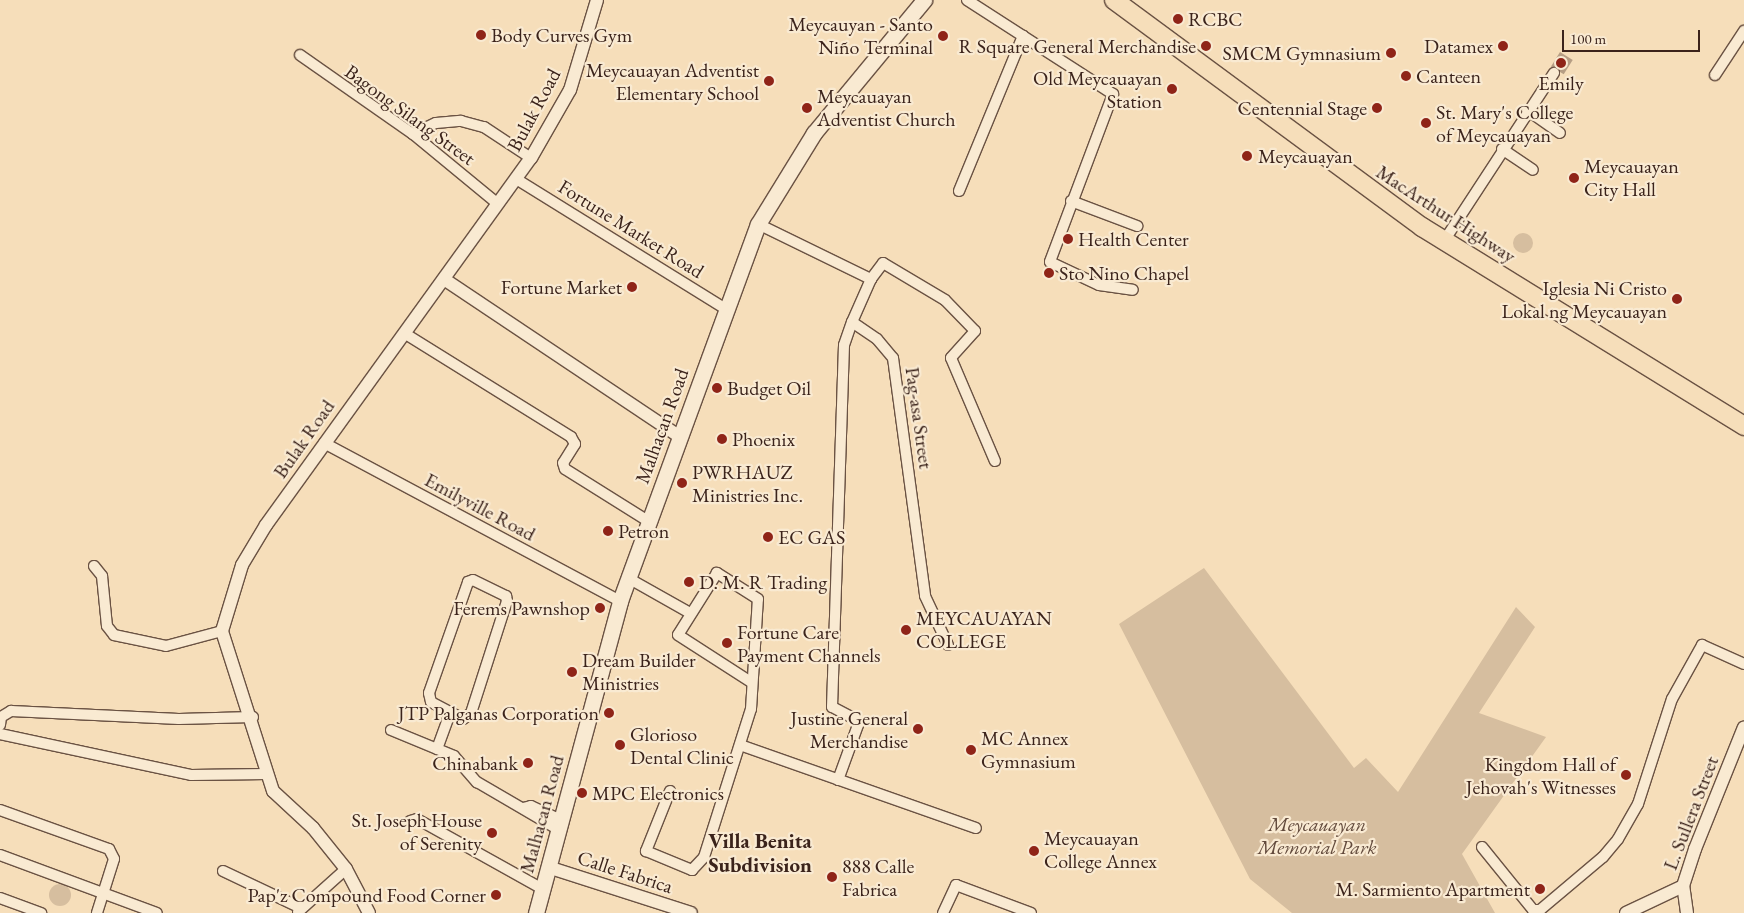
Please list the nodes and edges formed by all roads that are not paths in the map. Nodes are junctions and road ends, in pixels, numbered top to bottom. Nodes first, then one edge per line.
1 (597, 0) edge
2 (924, 0) edge
3 (966, 0) edge
4 (1114, 0) edge
5 (1744, 31) edge
6 (1023, 36) junction
7 (300, 55) dead end
8 (1554, 73) dead end
9 (1715, 75) dead end
10 (1526, 110) junction
11 (1560, 133) dead end
12 (413, 134) junction
13 (1502, 149) junction
14 (531, 158) junction
15 (1533, 170) dead end
16 (516, 179) junction
17 (959, 191) dead end
18 (1071, 201) junction
19 (498, 204) junction
20 (758, 224) junction
21 (1136, 226) dead end
22 (1444, 241) junction
23 (444, 279) junction
24 (870, 279) junction
25 (1133, 290) dead end
26 (726, 309) junction
27 (852, 322) junction
28 (404, 332) junction
29 (1744, 426) edge
30 (680, 437) junction
31 (324, 443) junction
32 (995, 461) dead end
33 (648, 521) junction
34 (94, 566) dead end
35 (628, 578) junction
36 (620, 601) junction
37 (690, 613) junction
38 (222, 631) junction
39 (948, 645) dead end
40 (1744, 664) edge
41 (751, 682) junction
42 (450, 714) junction
43 (253, 717) junction
44 (0, 725) edge
45 (1744, 727) edge
46 (391, 730) dead end
47 (0, 734) edge
48 (740, 745) junction
49 (437, 749) junction
50 (268, 774) junction
51 (838, 780) junction
52 (670, 791) dead end
53 (0, 810) edge
54 (410, 821) dead end
55 (560, 825) junction
56 (976, 828) dead end
57 (1482, 847) dead end
58 (0, 855) edge
59 (548, 866) junction
60 (346, 869) junction
61 (223, 871) dead end
62 (1683, 886) junction
63 (543, 888) junction
64 (103, 891) junction
65 (0, 898) edge
66 (299, 910) edge
67 (41, 913) edge
68 (96, 913) edge
69 (157, 913) edge
70 (370, 913) edge
71 (536, 913) edge
72 (691, 913) edge
73 (942, 913) edge
74 (1031, 913) edge
75 (1626, 913) edge
76 (1687, 913) edge

1 - 14 street, Bulak Road
2 - 20 main road, Malhacan Road
3 - 6 street
4 - 22 highway, MacArthur Highway
5 - 9 street
6 - 17 street
6 - 18 street
7 - 12 street, Bagong Silang Street
8 - 10 street
10 - 11 street
10 - 13 street
12 - 14 street
12 - 19 street, Bagong Silang Street
13 - 15 street
13 - 22 street
14 - 16 street, Bulak Road
16 - 19 street, Bulak Road
16 - 26 street, Fortune Market Road
18 - 21 street
18 - 25 street
19 - 23 street, Bulak Road
20 - 24 street
20 - 26 main road, Malhacan Road
22 - 29 highway, MacArthur Highway
23 - 28 street, Bulak Road
23 - 30 street
24 - 27 street
24 - 32 street
26 - 30 main road, Malhacan Road
27 - 39 street, Pag-asa Street
27 - 51 street
28 - 31 street, Bulak Road
28 - 33 street
30 - 33 main road, Malhacan Road
31 - 36 street, Emilyville Road
31 - 38 street, Bulak Road
33 - 35 main road, Malhacan Road
34 - 38 street
35 - 36 main road, Malhacan Road
35 - 37 street
36 - 55 main road, Malhacan Road
37 - 41 street
37 - 41 street
38 - 43 street
40 - 57 street
41 - 48 street
42 - 42 street
42 - 49 street
43 - 44 street
43 - 50 street
45 - 62 street, L. Sullera Street
46 - 49 street
47 - 50 street
48 - 51 street
48 - 52 street
49 - 55 street
50 - 60 street
51 - 56 street
53 - 64 street
54 - 63 street
55 - 59 main road, Malhacan Road
58 - 64 street
59 - 63 main road, Malhacan Road
59 - 72 street, Calle Fabrica
60 - 66 street
60 - 70 street
61 - 66 street
62 - 75 street
62 - 76 street, L. Sullera Street
63 - 71 main road, Malhacan Road
64 - 68 street
64 - 69 street
65 - 67 street
73 - 74 street

